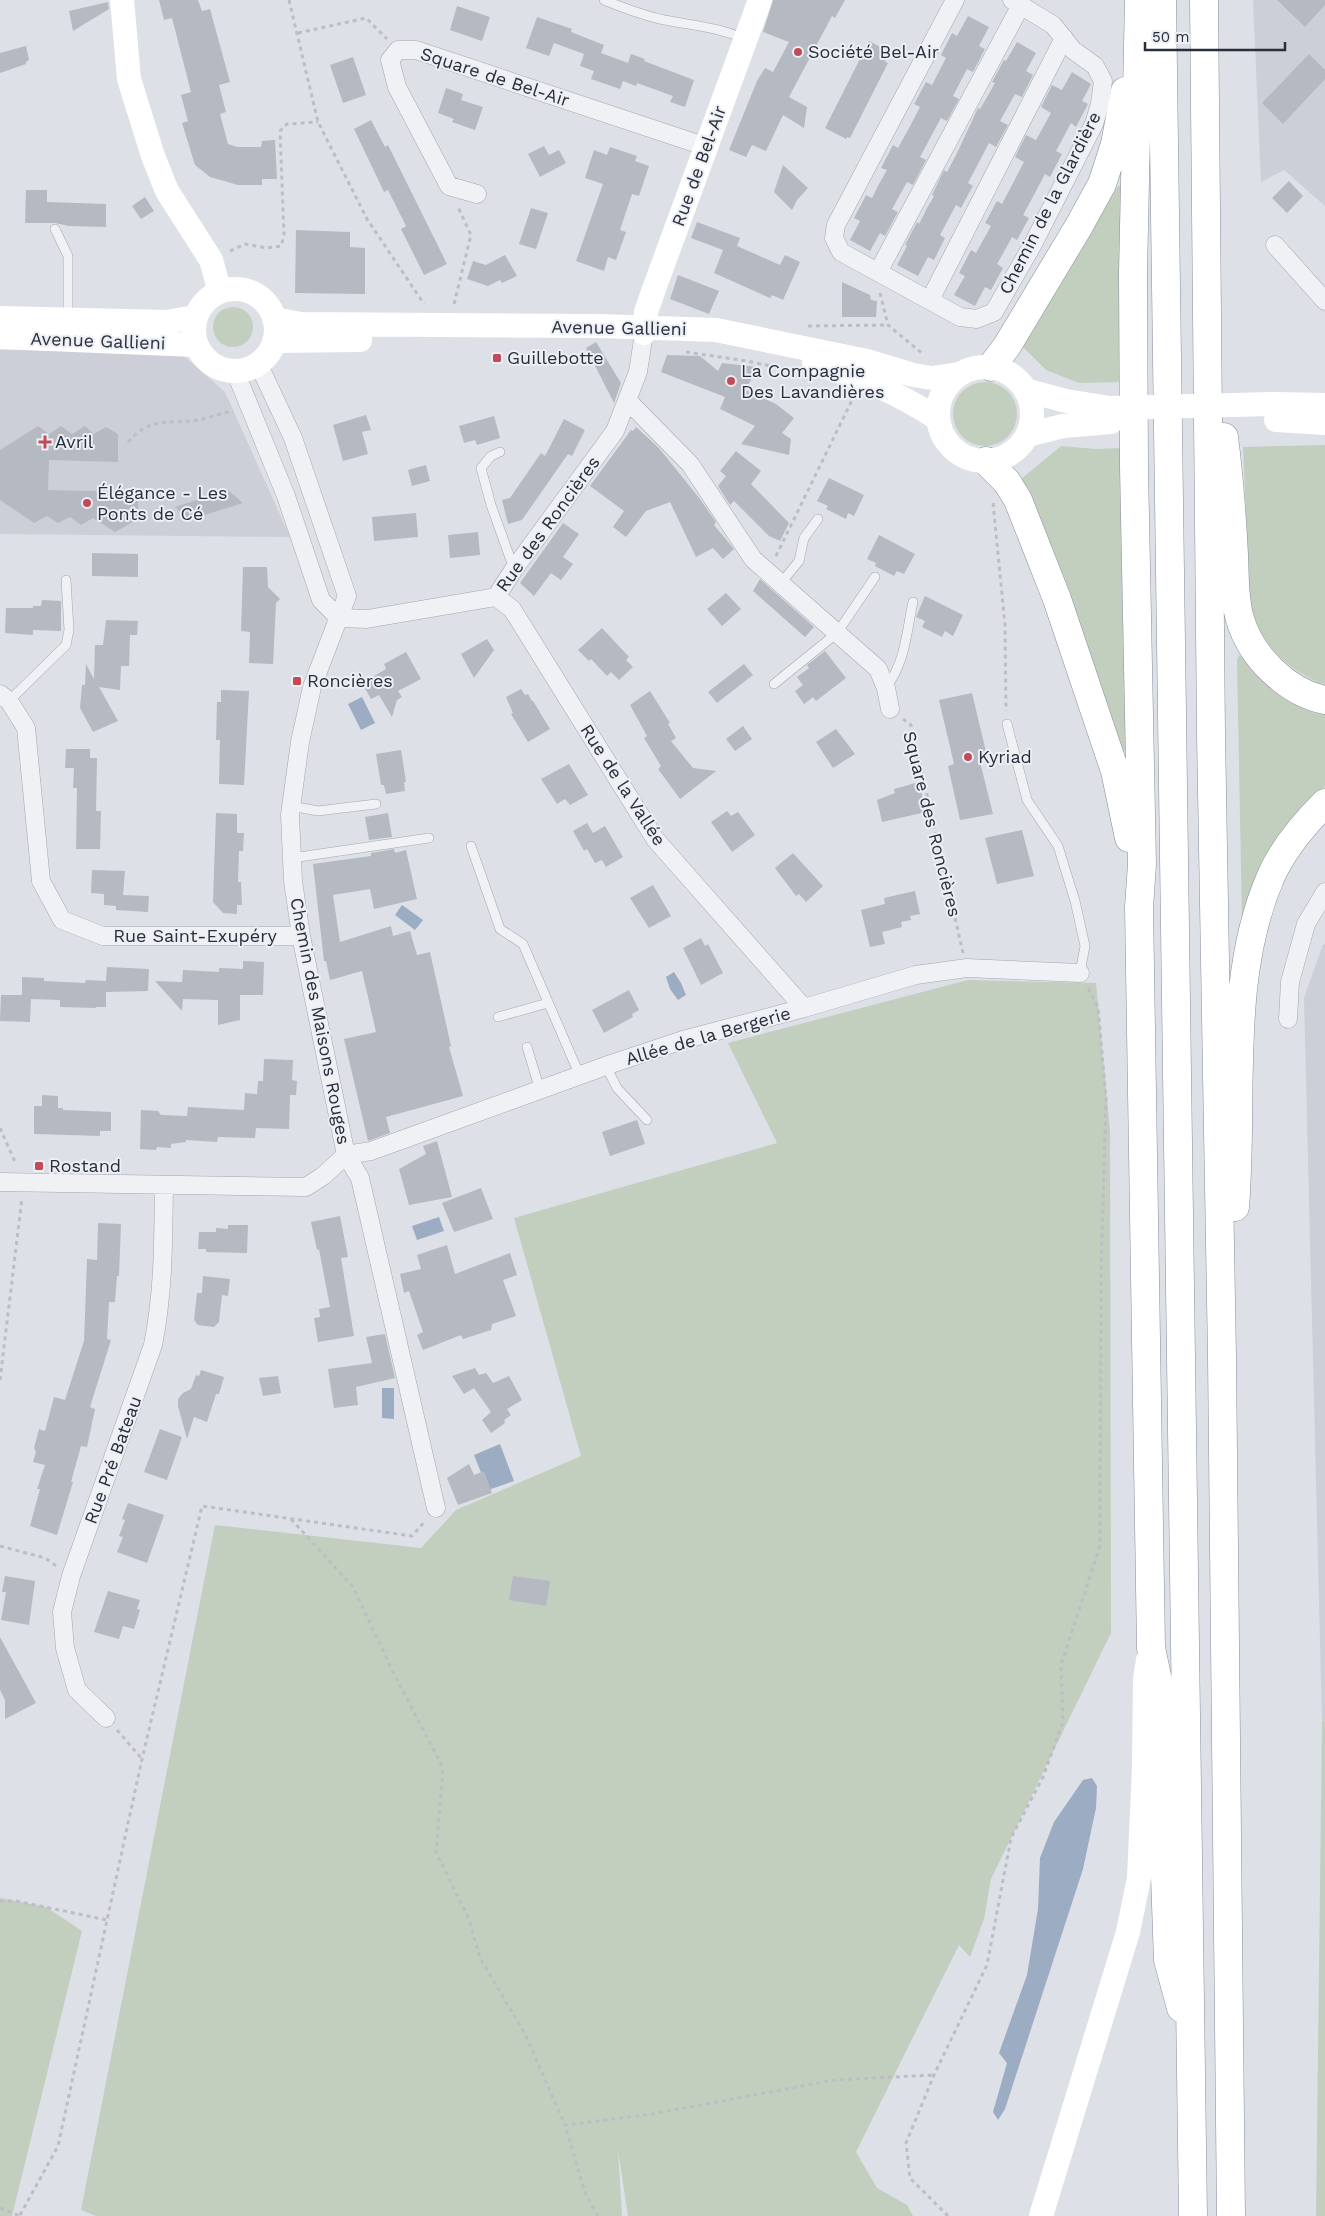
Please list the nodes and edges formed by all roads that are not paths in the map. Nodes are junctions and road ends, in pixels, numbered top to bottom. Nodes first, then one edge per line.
1 (122, 0) edge
2 (604, 0) edge
3 (760, 0) edge
4 (955, 0) edge
5 (1137, 0) edge
6 (1162, 0) edge
7 (1204, 0) edge
8 (1016, 3) edge
9 (1064, 38) junction
10 (746, 39) junction
11 (707, 147) junction
12 (477, 194) dead end
13 (55, 229) dead end
14 (1274, 245) dead end
15 (878, 272) junction
16 (220, 292) junction
17 (930, 300) junction
18 (1325, 301) edge
19 (195, 317) junction
20 (0, 318) edge
21 (1209, 326) junction
22 (68, 330) junction
23 (274, 330) junction
24 (644, 333) junction
25 (0, 337) edge
26 (196, 345) junction
27 (258, 363) junction
28 (991, 367) junction
29 (235, 371) junction
30 (959, 374) junction
31 (1025, 390) junction
32 (627, 400) junction
33 (1325, 405) edge
34 (1276, 412) junction
35 (1110, 415) junction
36 (938, 419) junction
37 (1325, 423) edge
38 (1027, 435) junction
39 (500, 452) dead end
40 (986, 461) junction
41 (818, 519) dead end
42 (514, 569) junction
43 (875, 577) dead end
44 (774, 578) junction
45 (66, 580) dead end
46 (496, 597) junction
47 (913, 602) dead end
48 (339, 618) junction
49 (837, 633) junction
50 (774, 684) dead end
51 (886, 688) junction
52 (4, 697) edge
53 (1325, 700) edge
54 (890, 709) road end
55 (1007, 724) road end
56 (1325, 803) edge
57 (376, 804) dead end
58 (291, 806) junction
59 (429, 838) dead end
60 (470, 846) dead end
61 (292, 858) junction
62 (1325, 892) edge
63 (1139, 907) junction
64 (301, 936) junction
65 (1080, 973) joint
66 (548, 1002) junction
67 (804, 1008) junction
68 (498, 1017) dead end
69 (1288, 1018) dead end
70 (527, 1047) dead end
71 (606, 1066) junction
72 (580, 1076) junction
73 (540, 1090) junction
74 (647, 1120) dead end
75 (346, 1155) junction
76 (0, 1182) edge
77 (164, 1186) junction
78 (1222, 1357) junction
79 (436, 1508) road end
80 (1151, 1648) junction
81 (106, 1718) road end
82 (1191, 2045) junction
83 (1041, 2216) edge
84 (1193, 2216) edge
85 (1231, 2216) edge

1 - 16 main road
2 - 10 lane
3 - 10 main road, Rue de Bel-Air
4 - 15 street, Chemin de la Glardière
5 - 28 highway
5 - 63 highway
6 - 82 highway
7 - 21 highway
8 - 9 street, Chemin de la Glardière
8 - 15 street, Chemin de la Glardière
9 - 17 street
9 - 17 street, Chemin de la Glardière
10 - 11 main road, Rue de Bel-Air
11 - 12 street, Square de Bel-Air
11 - 24 main road, Rue de Bel-Air
13 - 22 lane
14 - 18 street
15 - 17 street, Chemin de la Glardière
16 - 19 main road
16 - 23 main road
19 - 22 main road, Avenue Gallieni
19 - 26 main road
20 - 22 main road, Avenue Gallieni
21 - 53 highway
21 - 78 highway
22 - 25 main road, Avenue Gallieni
22 - 26 main road, Avenue Gallieni
23 - 24 main road, Avenue Gallieni
23 - 27 main road
24 - 30 main road, Avenue Gallieni
24 - 32 street, Rue des Roncières
24 - 36 main road, Avenue Gallieni
26 - 29 main road
27 - 29 main road
27 - 48 street, Chemin des Maisons Rouges
28 - 30 main road, Avenue Gallieni
28 - 31 main road
29 - 48 street
30 - 36 main road
31 - 35 main road
31 - 38 main road
32 - 42 street, Rue des Roncières
32 - 44 street, Square des Roncières
33 - 34 main road
34 - 35 main road
34 - 37 main road
35 - 38 main road
36 - 40 main road
38 - 40 main road
39 - 42 lane
40 - 63 highway
41 - 44 lane
42 - 46 street, Rue des Roncières
43 - 49 lane
44 - 49 street, Square des Roncières
45 - 52 lane
46 - 48 street, Rue des Roncières
46 - 67 street, Rue de la Vallée
47 - 51 lane
48 - 58 street, Chemin des Maisons Rouges
49 - 50 lane
49 - 51 street, Square des Roncières
51 - 54 street, Square des Roncières
52 - 64 street, Rue Saint-Exupéry
55 - 65 lane
56 - 78 highway
57 - 58 lane
58 - 61 street, Chemin des Maisons Rouges
59 - 61 lane
60 - 66 lane
61 - 64 street, Chemin des Maisons Rouges
62 - 69 street
63 - 80 highway
64 - 75 street, Chemin des Maisons Rouges
65 - 67 street, Allée de la Bergerie
66 - 68 lane
66 - 72 lane
67 - 71 street, Allée de la Bergerie
70 - 73 lane
71 - 72 street, Allée de la Bergerie
71 - 74 lane
72 - 73 street, Allée de la Bergerie
73 - 75 street, Allée de la Bergerie
75 - 77 street
75 - 79 street, Chemin des Maisons Rouges
76 - 77 street
77 - 81 street, Rue Pré Bateau
78 - 85 highway
80 - 82 highway
80 - 83 main road
82 - 84 highway

